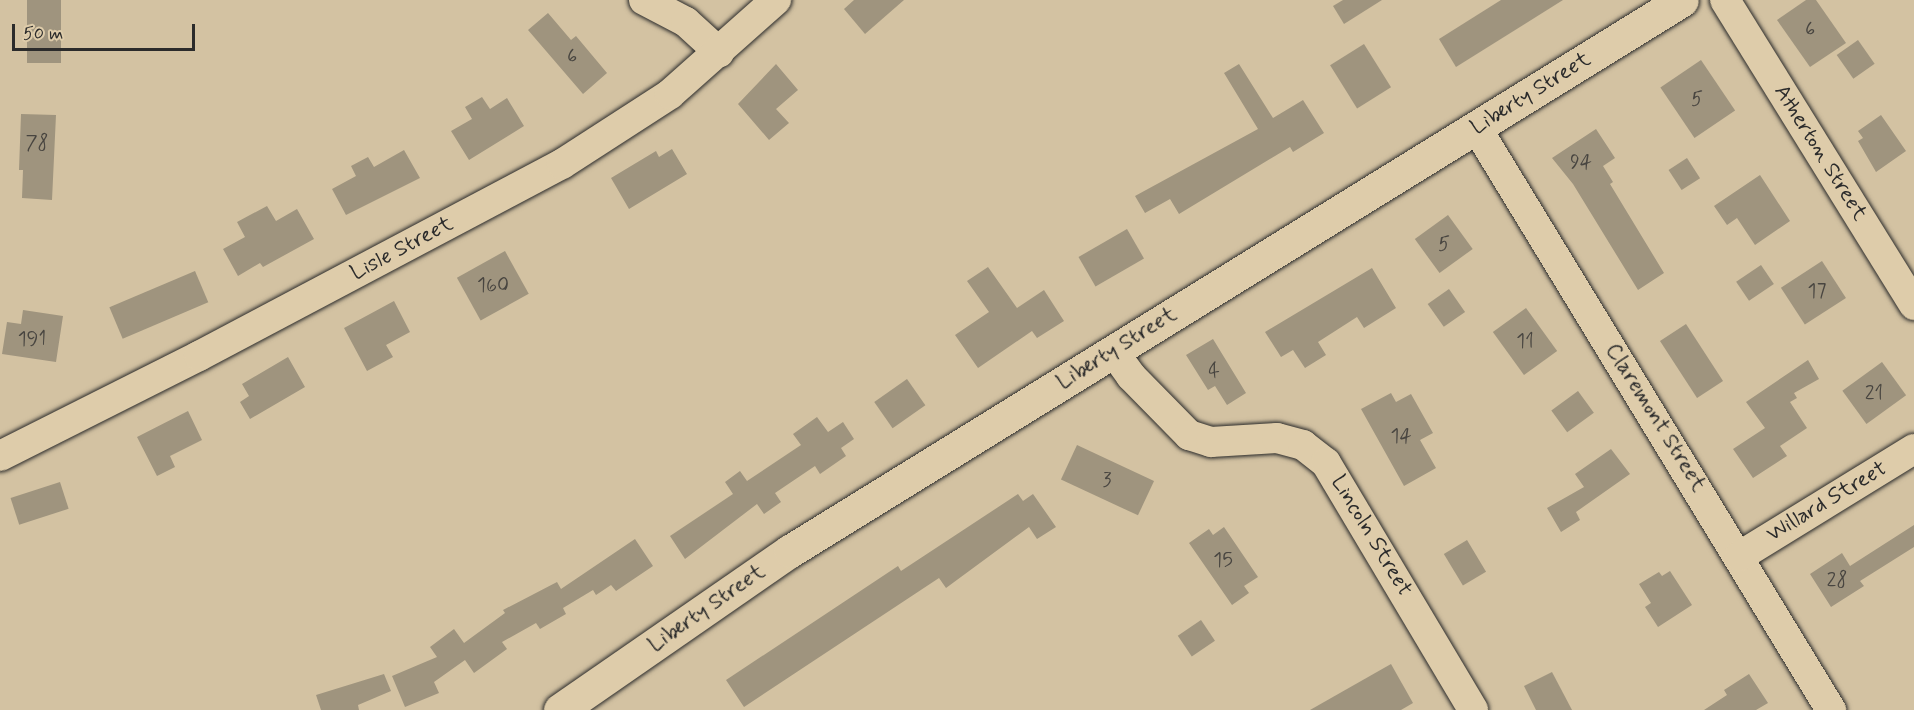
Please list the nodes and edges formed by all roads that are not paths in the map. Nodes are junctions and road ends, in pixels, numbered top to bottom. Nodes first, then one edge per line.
1 (644, 0) edge
2 (776, 0) edge
3 (1682, 0) edge
4 (1725, 0) edge
5 (719, 52) junction
6 (1476, 127) junction
7 (1914, 305) edge
8 (1113, 351) junction
9 (1914, 449) edge
10 (0, 456) edge
11 (1740, 556) junction
12 (560, 710) edge
13 (1473, 710) edge
14 (1831, 710) edge

1 - 5 street
2 - 5 street, Lisle Street
3 - 6 main road, Liberty Street
4 - 7 street, Atherton Street
5 - 10 street, Lisle Street
6 - 8 main road, Liberty Street
6 - 11 street, Claremont Street
8 - 12 main road, Liberty Street
8 - 13 street, Lincoln Street
9 - 11 street, Willard Street
11 - 14 street, Claremont Street

